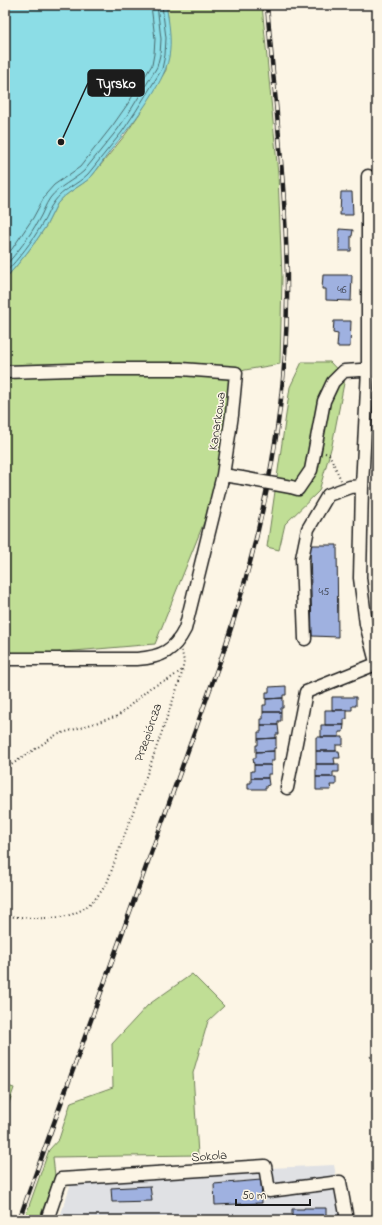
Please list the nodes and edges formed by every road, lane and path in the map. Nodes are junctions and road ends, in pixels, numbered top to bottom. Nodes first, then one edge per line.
1 (368, 176) dead end
2 (372, 369) edge
3 (5, 372) edge
4 (315, 451) junction
5 (223, 475) junction
6 (362, 486) junction
7 (345, 488) junction
8 (305, 639) dead end
9 (179, 640) junction
10 (5, 659) edge
11 (377, 665) edge
12 (183, 670) junction
13 (5, 769) edge
14 (287, 788) dead end
15 (5, 916) edge
16 (377, 1054) edge
17 (370, 1057) dead end
18 (47, 1220) edge
19 (347, 1220) edge

1 - 2 street
2 - 4 street
2 - 6 street
3 - 5 street, Kanarkowa
4 - 5 street, bridge
4 - 7 path
5 - 9 street
6 - 7 street
6 - 11 street
7 - 8 street
9 - 10 street
9 - 12 path, Przepiórcza
11 - 14 street
12 - 13 path
12 - 15 path, Przepiórcza
16 - 17 path
18 - 19 street, Sokola

